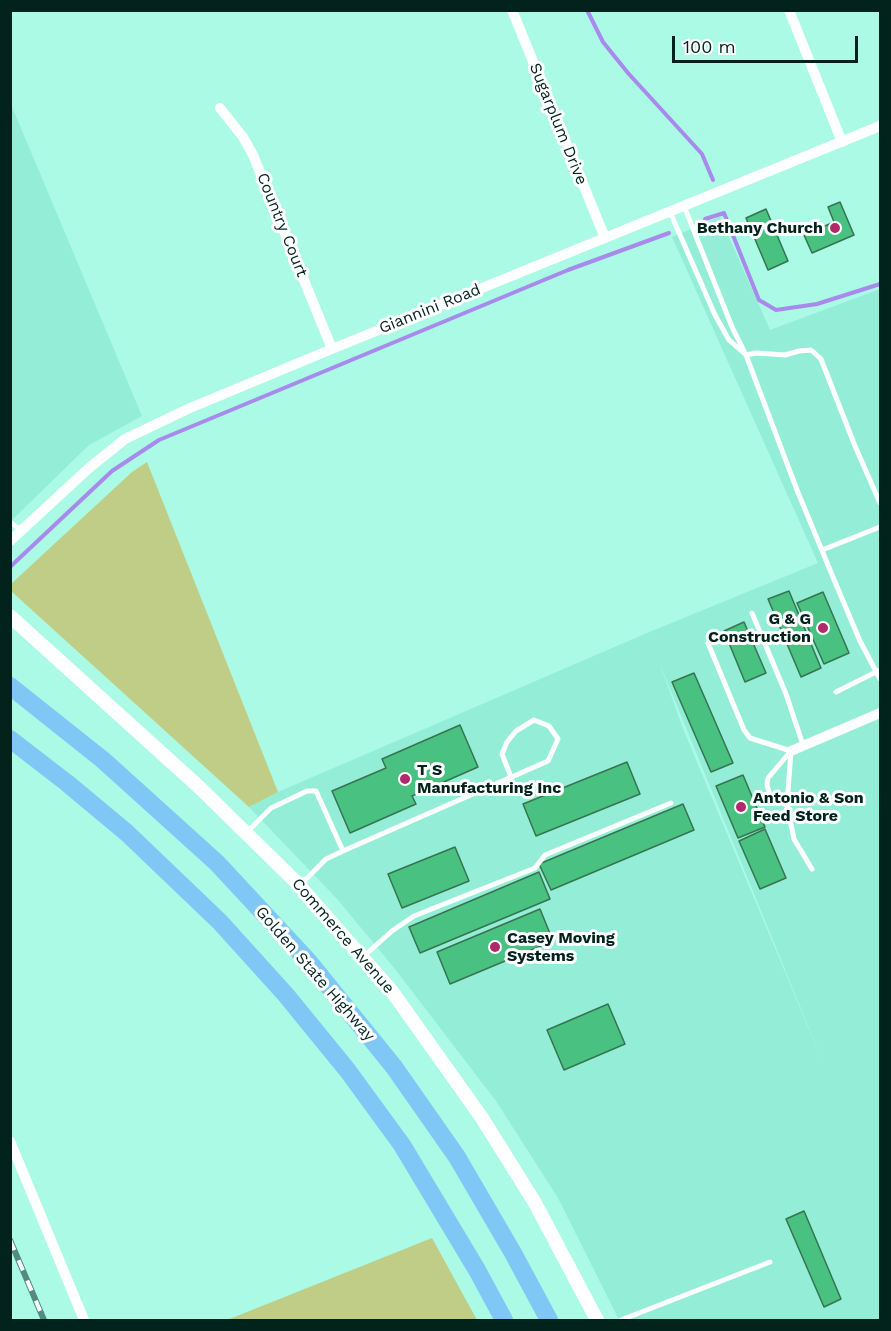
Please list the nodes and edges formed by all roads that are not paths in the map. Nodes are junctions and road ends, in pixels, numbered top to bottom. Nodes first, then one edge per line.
1 (512, 10) edge
2 (789, 10) edge
3 (220, 108) dead end
4 (880, 126) edge
5 (842, 142) junction
6 (684, 206) junction
7 (670, 212) junction
8 (605, 238) junction
9 (332, 349) junction
10 (746, 355) junction
11 (880, 504) edge
12 (10, 522) edge
13 (880, 527) edge
14 (22, 531) junction
15 (10, 541) edge
16 (822, 550) junction
17 (752, 613) dead end
18 (10, 615) edge
19 (708, 643) dead end
20 (878, 671) edge
21 (880, 679) edge
22 (10, 686) edge
23 (836, 692) dead end
24 (880, 713) edge
25 (10, 740) edge
26 (803, 746) junction
27 (791, 751) junction
28 (511, 777) junction
29 (671, 803) dead end
30 (787, 805) junction
31 (246, 833) junction
32 (343, 851) junction
33 (812, 869) dead end
34 (299, 886) junction
35 (362, 957) junction
36 (10, 1141) edge
37 (770, 1262) dead end
38 (84, 1320) edge
39 (504, 1320) edge
40 (549, 1320) edge
41 (597, 1320) edge
42 (621, 1320) edge

1 - 8 street, Sugarplum Drive
2 - 5 street
3 - 9 street, Country Court
4 - 5 street, Giannini Road
5 - 6 street, Giannini Road
6 - 7 street, Giannini Road
6 - 10 lane
7 - 8 street, Giannini Road
7 - 10 lane
8 - 9 street, Giannini Road
9 - 14 street, Giannini Road
10 - 11 lane
10 - 16 lane
12 - 14 lane
13 - 16 lane
14 - 15 street, Giannini Road
16 - 20 lane
17 - 26 lane
18 - 31 street, Commerce Avenue
19 - 27 lane
20 - 21 lane
20 - 23 lane
22 - 40 highway, Golden State Highway
24 - 26 street
25 - 39 highway
26 - 27 street
27 - 30 lane
27 - 30 lane
28 - 28 lane
28 - 32 lane
29 - 35 lane
30 - 33 lane
31 - 32 lane
31 - 34 street, Commerce Avenue
32 - 34 lane
34 - 35 street, Commerce Avenue
35 - 41 street, Commerce Avenue
36 - 38 street
37 - 42 lane

